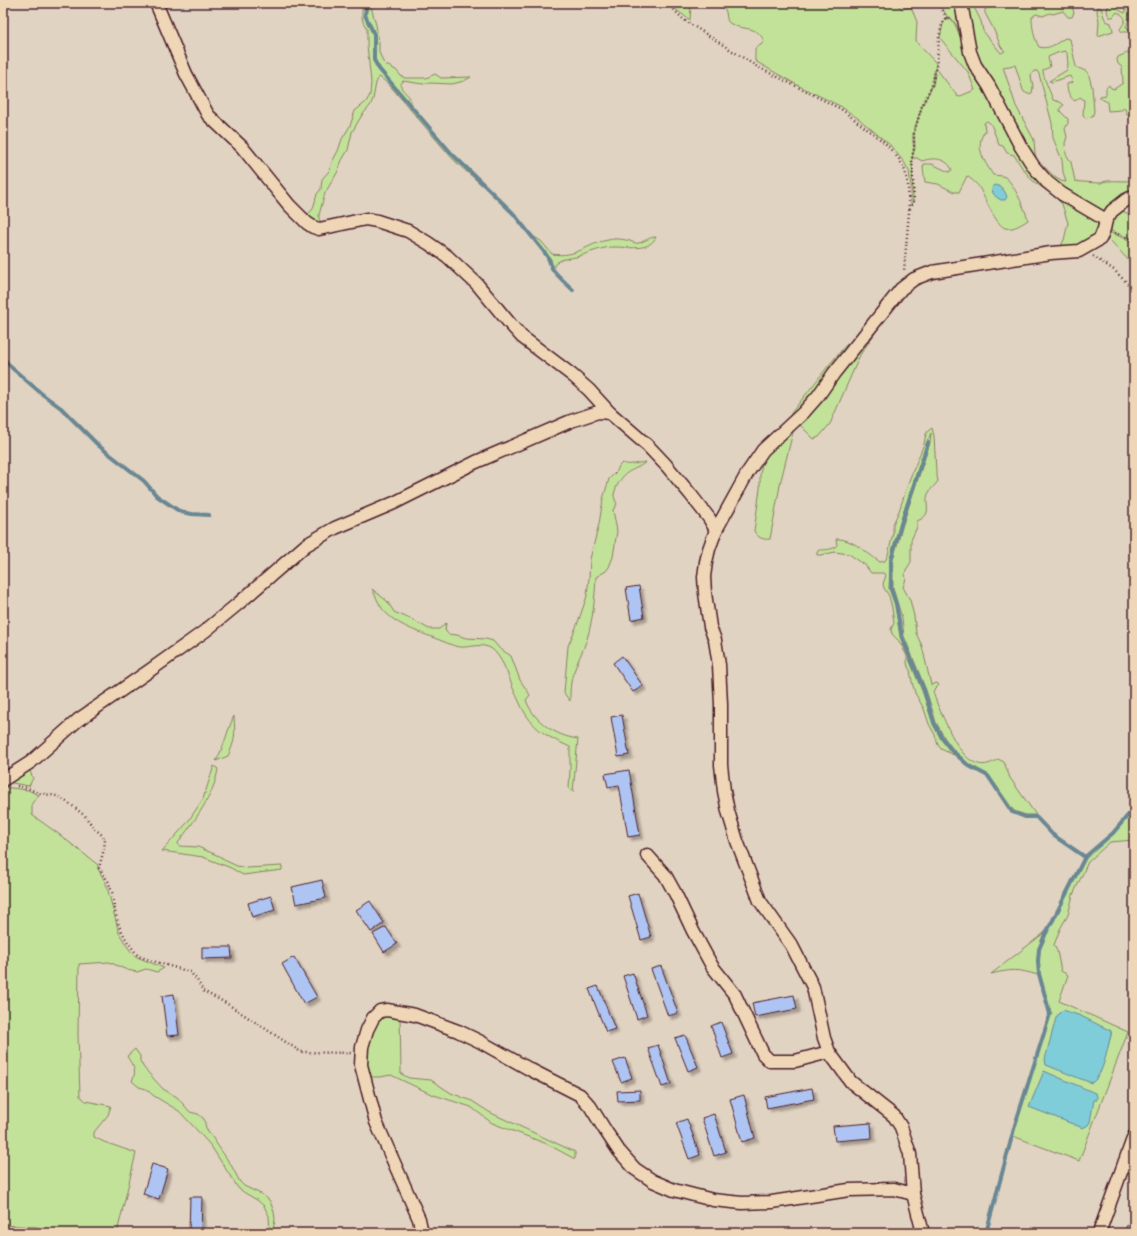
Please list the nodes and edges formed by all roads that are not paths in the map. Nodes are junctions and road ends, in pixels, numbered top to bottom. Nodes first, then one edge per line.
1 (156, 3) edge
2 (961, 3) edge
3 (1134, 196) edge
4 (1105, 224) junction
5 (610, 413) junction
6 (716, 530) junction
7 (3, 780) edge
8 (647, 856) dead end
9 (829, 1052) junction
10 (1134, 1136) edge
11 (913, 1194) junction
12 (422, 1233) edge
13 (923, 1233) edge
14 (1099, 1233) edge

1 - 5 street
2 - 4 street
3 - 4 street
4 - 6 street
5 - 6 street
5 - 7 street
6 - 9 street
8 - 9 street
9 - 11 street
10 - 14 street
11 - 12 street
11 - 13 street

